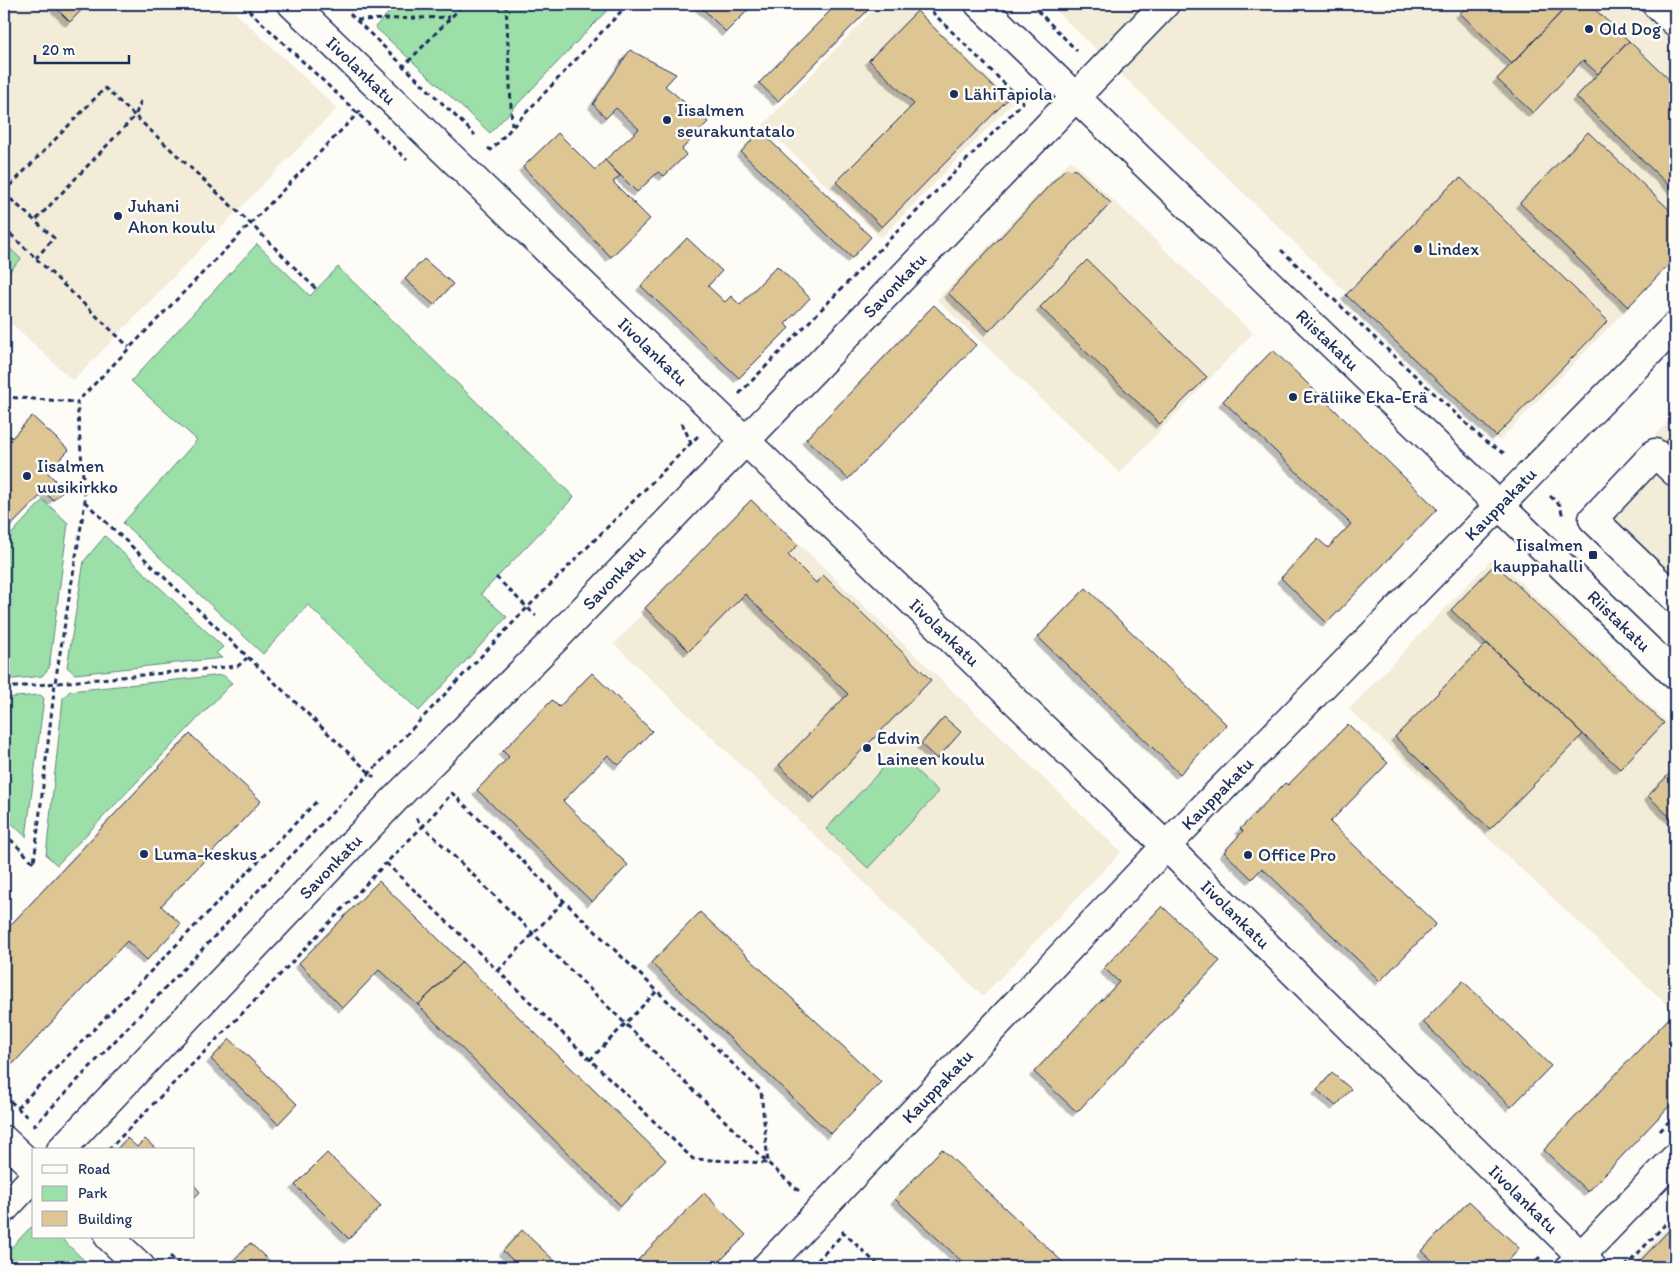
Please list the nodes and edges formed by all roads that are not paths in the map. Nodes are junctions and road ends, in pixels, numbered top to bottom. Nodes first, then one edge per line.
1 (979, 4) edge
2 (1165, 4) edge
3 (1656, 4) edge
4 (318, 9) edge
5 (1675, 22) edge
6 (1075, 96) junction
7 (1675, 326) edge
8 (745, 442) junction
9 (1675, 472) edge
10 (1499, 505) junction
11 (1675, 598) edge
12 (1675, 675) edge
13 (1166, 846) junction
14 (4, 1140) edge
15 (63, 1148) edge
16 (1675, 1158) edge
17 (32, 1166) edge
18 (32, 1179) edge
19 (4, 1209) edge
20 (110, 1238) edge
21 (1581, 1263) edge
22 (141, 1267) edge
23 (766, 1267) edge

1 - 6 street, Riistakatu
2 - 6 street, Savonkatu
3 - 5 street
4 - 8 street, Iivolankatu
6 - 8 street, Savonkatu
6 - 10 street, Riistakatu
7 - 10 street, Kauppakatu
8 - 13 street, Iivolankatu
8 - 15 street, Savonkatu
9 - 11 street
10 - 12 street, Riistakatu
10 - 13 street, Kauppakatu
13 - 21 street, Iivolankatu
13 - 23 street, Kauppakatu
14 - 17 street
16 - 21 street
18 - 19 street
20 - 22 street

